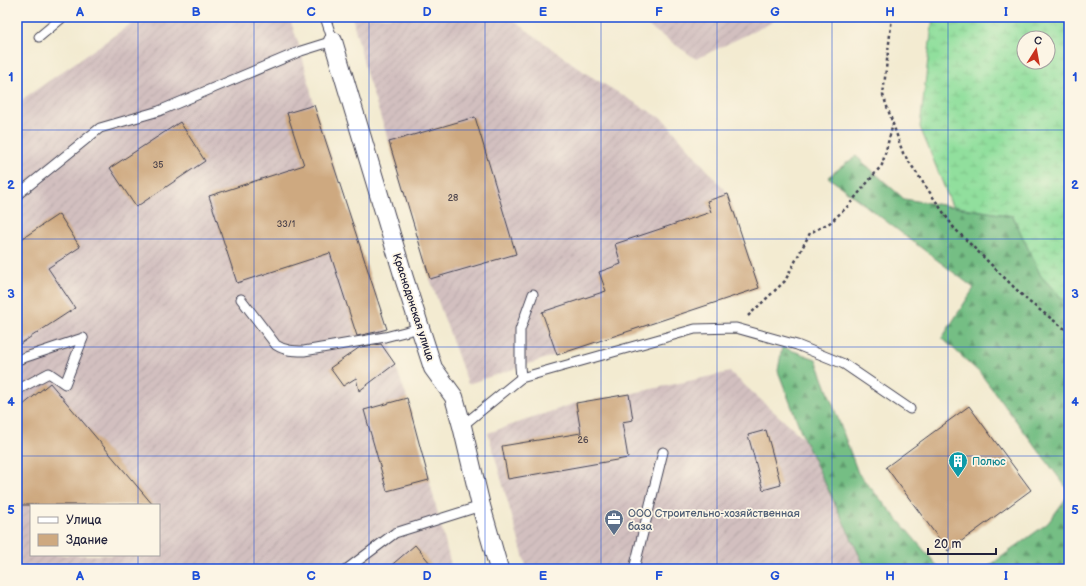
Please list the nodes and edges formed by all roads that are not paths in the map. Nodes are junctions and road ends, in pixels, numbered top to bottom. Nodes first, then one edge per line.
1 (63, 17) edge
2 (325, 17) edge
3 (39, 37) dead end
4 (333, 41) junction
5 (17, 195) edge
6 (533, 294) dead end
7 (241, 299) dead end
8 (420, 328) junction
9 (17, 360) edge
10 (521, 378) junction
11 (17, 390) edge
12 (910, 409) dead end
13 (462, 426) junction
14 (663, 452) dead end
15 (481, 506) junction
16 (346, 569) edge
17 (499, 569) edge
18 (634, 569) edge

1 - 3 lane
2 - 4 lane
4 - 5 lane
4 - 8 street, Краснодонская улица
6 - 10 lane
7 - 8 lane
8 - 13 street, Краснодонская улица
9 - 11 lane
10 - 12 lane
10 - 13 lane
13 - 15 street, Краснодонская улица
14 - 18 lane
15 - 16 lane
15 - 17 street, Краснодонская улица

